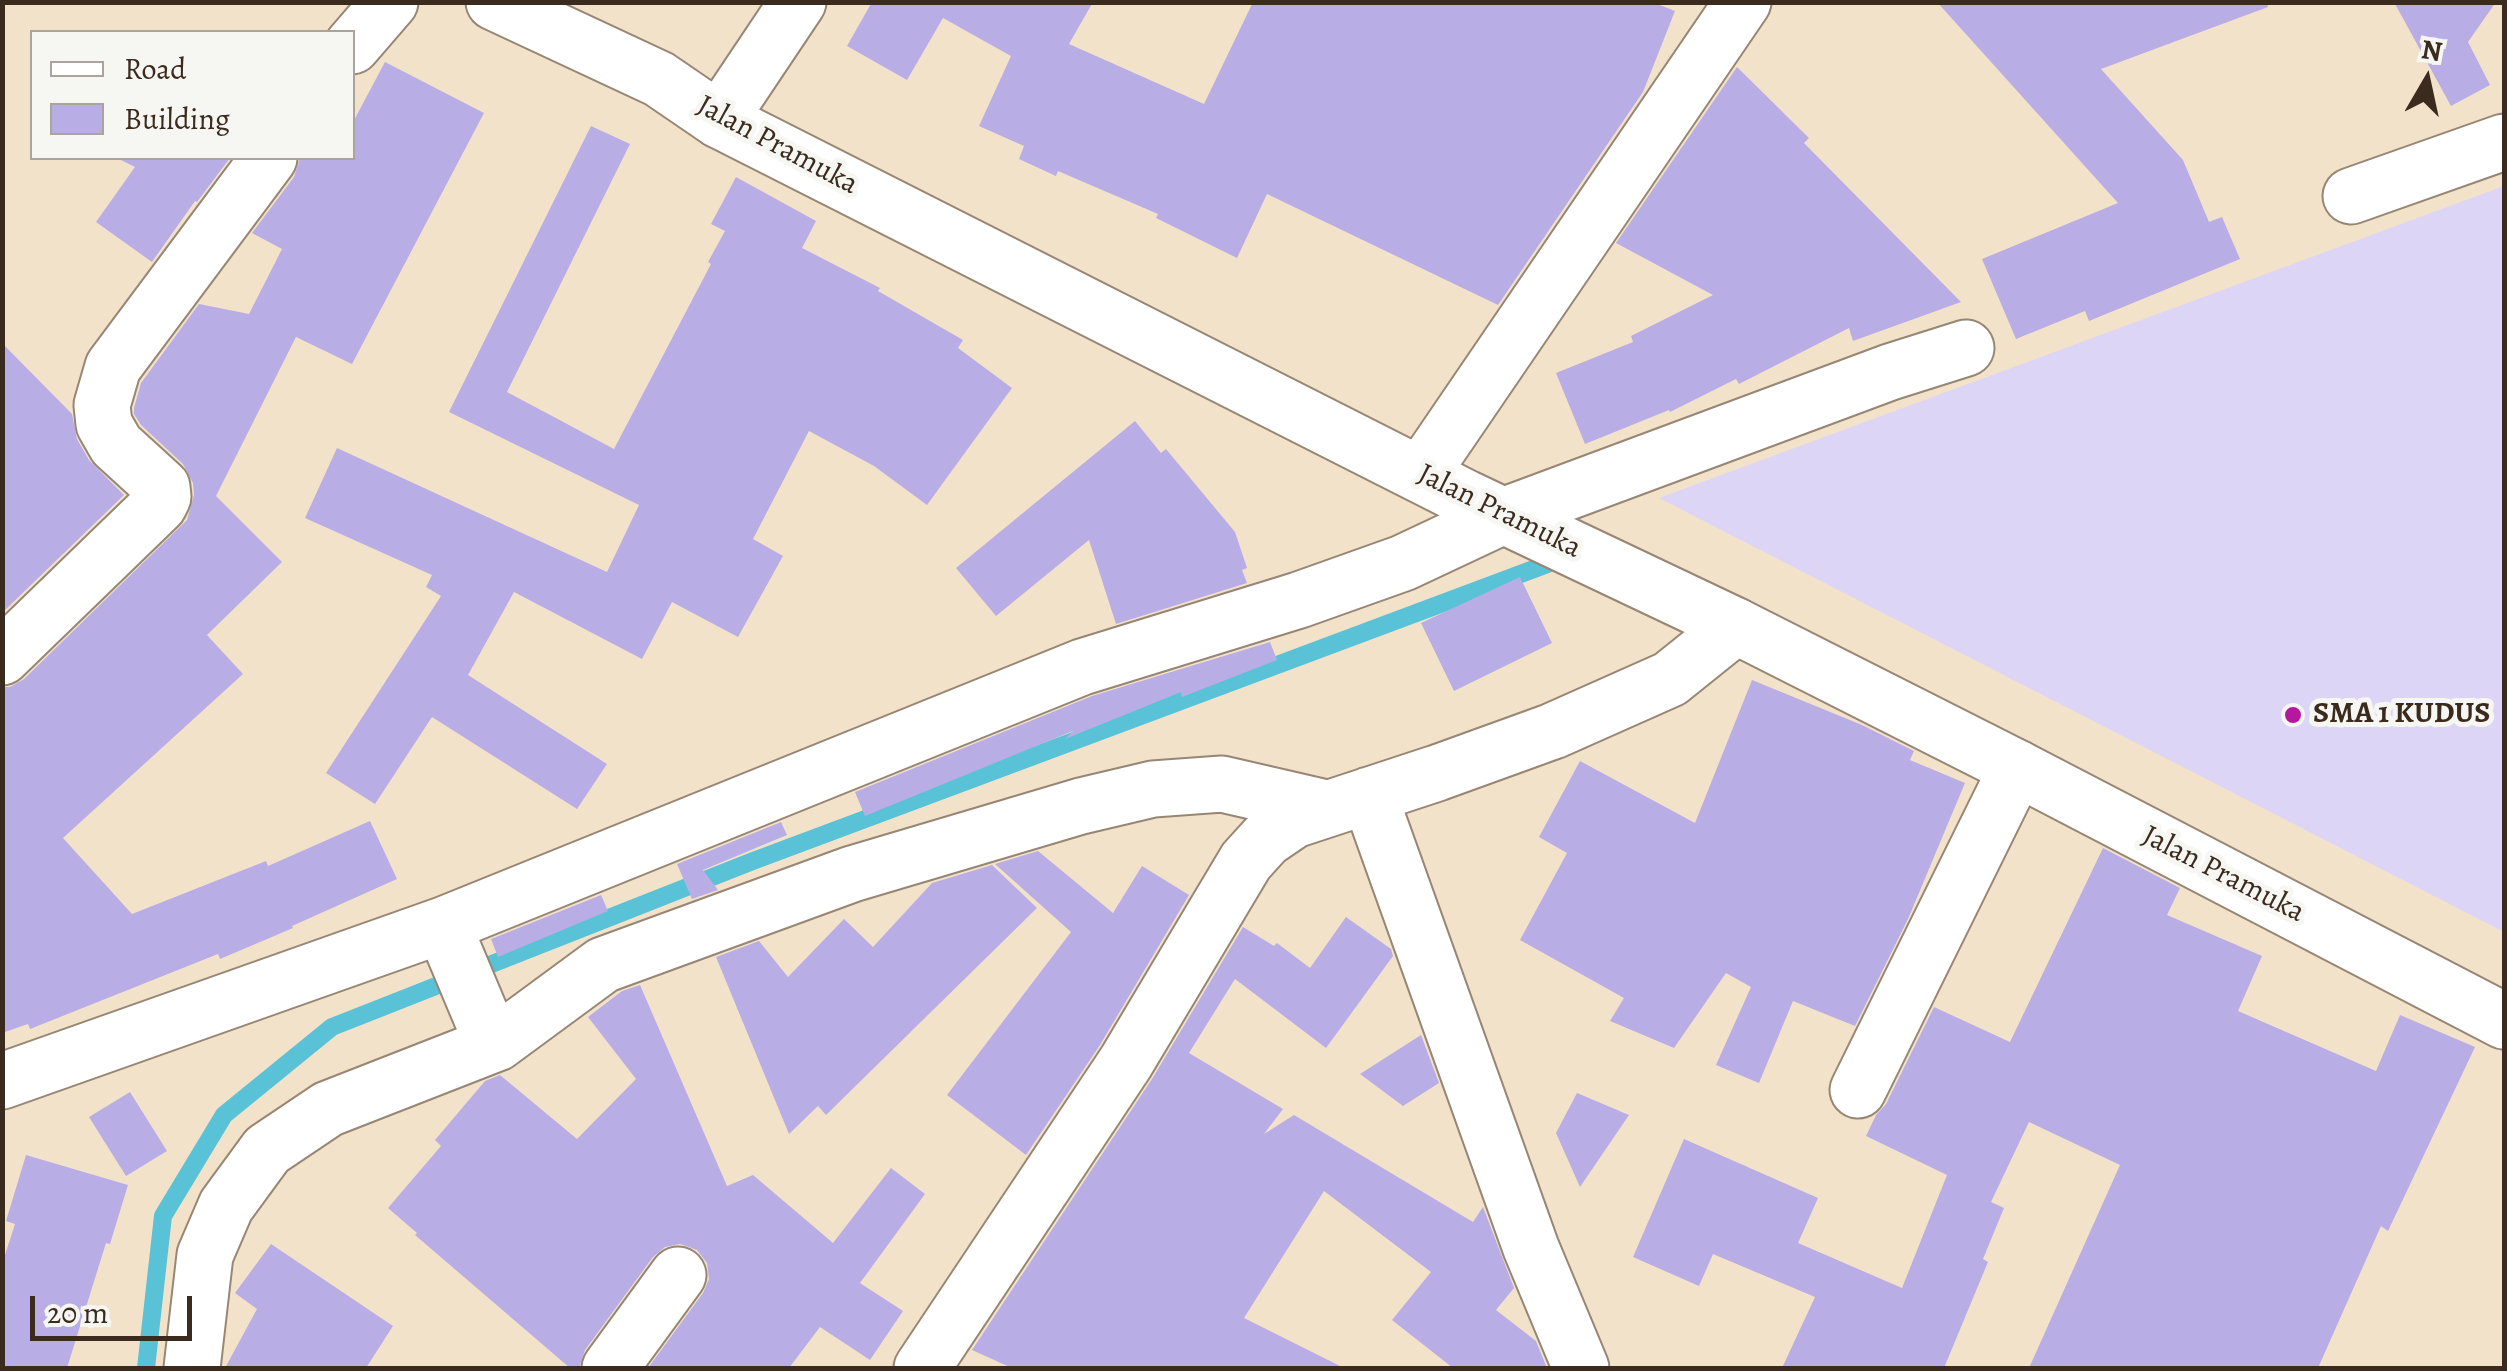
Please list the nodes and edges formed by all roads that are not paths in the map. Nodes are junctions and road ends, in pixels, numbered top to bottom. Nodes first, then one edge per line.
1 (390, 2) edge
2 (494, 2) edge
3 (798, 2) edge
4 (1743, 2) edge
5 (355, 43) edge
6 (718, 120) junction
7 (2504, 142) edge
8 (268, 160) edge
9 (2352, 196) dead end
10 (1966, 348) dead end
11 (1421, 474) junction
12 (1503, 516) junction
13 (1736, 626) junction
14 (2, 657) edge
15 (2016, 768) junction
16 (1360, 798) junction
17 (448, 938) junction
18 (2501, 1013) edge
19 (492, 1036) junction
20 (2, 1082) edge
21 (1858, 1090) dead end
22 (678, 1275) dead end
23 (192, 1368) edge
24 (610, 1368) edge
25 (922, 1368) edge
26 (1581, 1368) edge

1 - 5 street
2 - 6 street, Jalan Pramuka
3 - 6 street
4 - 11 street
6 - 11 street, Jalan Pramuka
7 - 9 street
8 - 14 street
10 - 12 street
11 - 12 street, Jalan Pramuka
12 - 13 street, Jalan Pramuka
12 - 17 street
13 - 15 street, Jalan Pramuka
13 - 16 street
15 - 18 street, Jalan Pramuka
15 - 21 street
16 - 19 street
16 - 25 street
16 - 26 street
17 - 19 street
17 - 20 street
19 - 23 street
22 - 24 street

